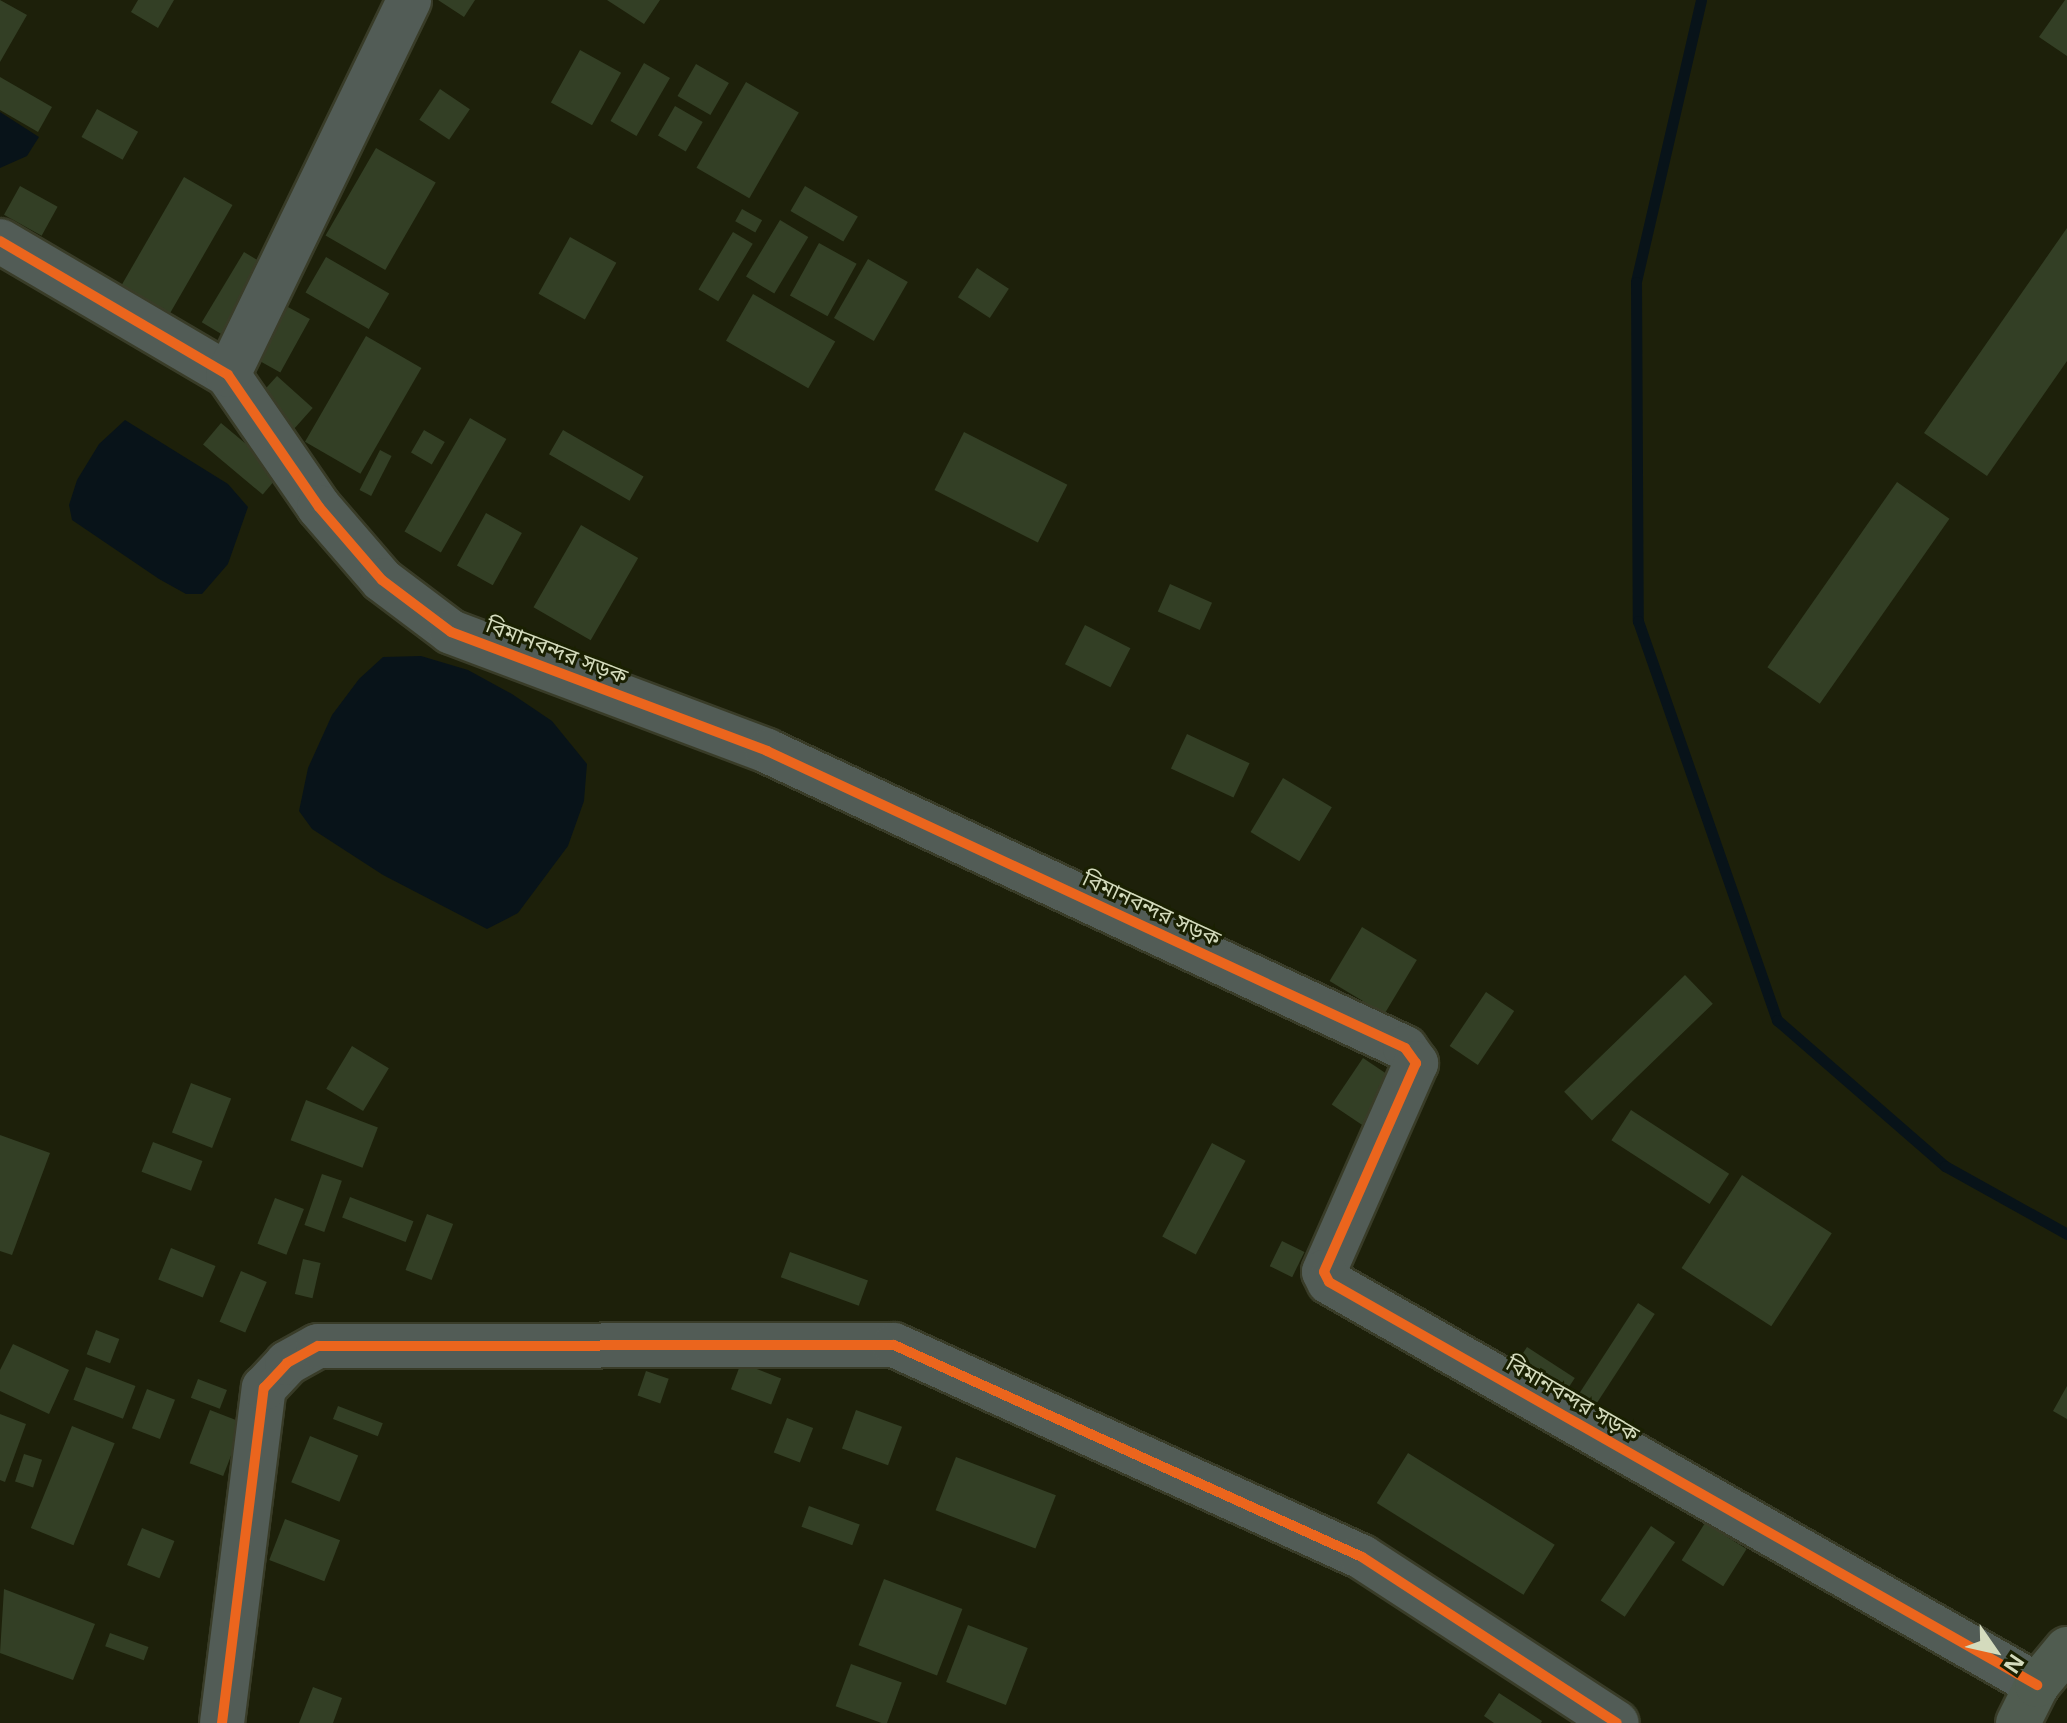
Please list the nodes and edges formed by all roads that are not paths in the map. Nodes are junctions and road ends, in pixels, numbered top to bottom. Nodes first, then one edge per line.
1 (409, 0) edge
2 (0, 241) edge
3 (228, 375) junction
4 (2067, 1649) edge
5 (2028, 1704) edge
6 (222, 1723) edge
7 (1617, 1723) edge

1 - 3 street
2 - 3 street, বিমানবন্দর সড়ক
3 - 5 street, বিমানবন্দর সড়ক
4 - 5 main road, বিমানবন্দর সড়ক
6 - 7 street

